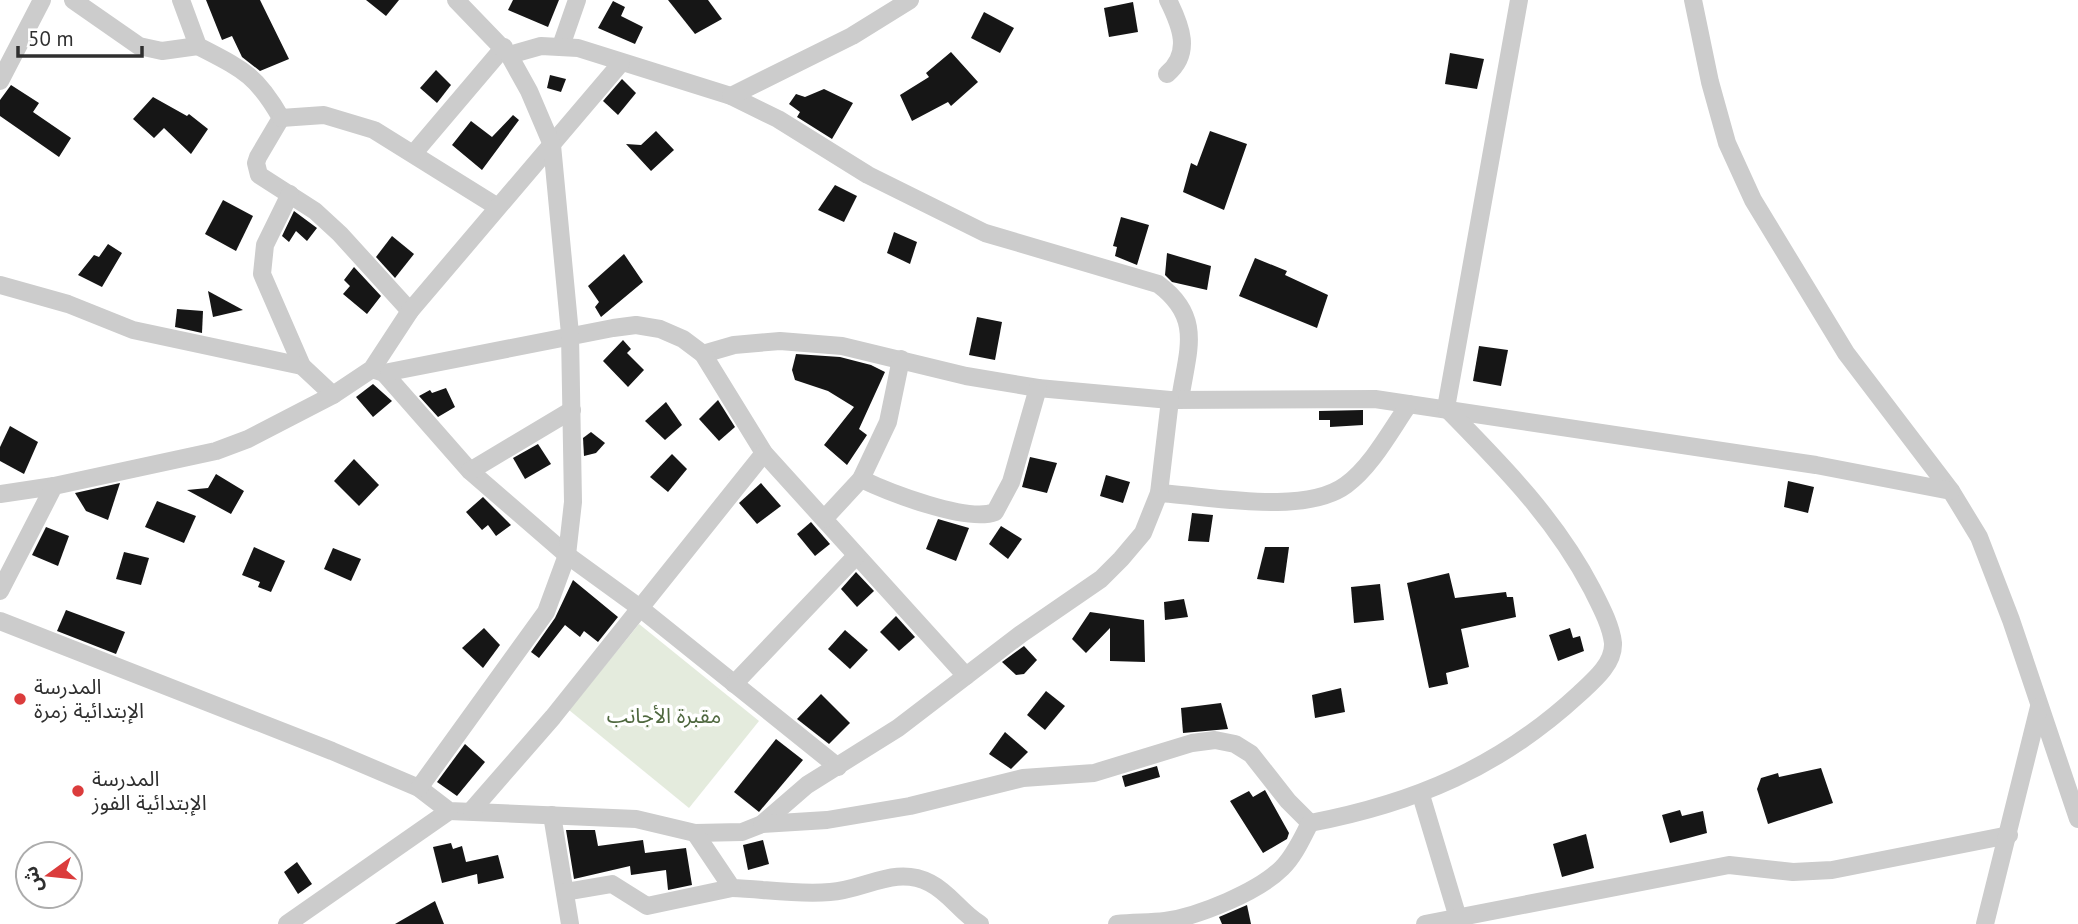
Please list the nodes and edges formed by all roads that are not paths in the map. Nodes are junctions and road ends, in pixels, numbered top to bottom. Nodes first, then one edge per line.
1 (42, 0) edge
2 (73, 0) edge
3 (181, 0) edge
4 (456, 0) edge
5 (463, 0) edge
6 (577, 0) edge
7 (910, 0) edge
8 (1168, 0) edge
9 (1519, 0) edge
10 (1693, 0) edge
11 (472, 16) junction
12 (198, 46) junction
13 (561, 46) junction
14 (507, 51) junction
15 (621, 63) junction
16 (1167, 74) dead end
17 (0, 81) edge
18 (731, 96) junction
19 (282, 118) junction
20 (552, 145) junction
21 (414, 153) junction
22 (290, 194) junction
23 (496, 206) junction
24 (0, 285) edge
25 (410, 311) junction
26 (569, 334) junction
27 (703, 354) junction
28 (901, 359) junction
29 (302, 366) junction
30 (378, 371) junction
31 (1038, 388) junction
32 (333, 395) junction
33 (1175, 400) junction
34 (1409, 404) junction
35 (1446, 408) junction
36 (572, 411) junction
37 (764, 453) junction
38 (470, 471) junction
39 (861, 479) junction
40 (54, 486) junction
41 (1951, 491) junction
42 (1159, 493) junction
43 (0, 494) edge
44 (824, 519) junction
45 (567, 555) junction
46 (856, 556) junction
47 (0, 591) edge
48 (640, 608) junction
49 (0, 621) edge
50 (966, 676) junction
51 (734, 684) junction
52 (2039, 706) junction
53 (838, 767) junction
54 (419, 788) junction
55 (1421, 795) junction
56 (472, 810) junction
57 (449, 811) junction
58 (552, 815) junction
59 (2078, 819) edge
60 (1310, 823) junction
61 (762, 824) junction
62 (695, 833) junction
63 (2009, 835) junction
64 (732, 888) junction
65 (565, 892) junction
66 (1458, 918) junction
67 (287, 924) edge
68 (570, 924) edge
69 (980, 924) edge
70 (1117, 924) edge
71 (1425, 924) edge
72 (1985, 924) edge

1 - 17 street
2 - 12 street
3 - 12 street
4 - 11 street
5 - 11 street
6 - 13 street
7 - 18 street
8 - 16 street
9 - 35 street
10 - 41 street
11 - 14 street
12 - 19 street
13 - 14 street
13 - 15 street
14 - 20 street
14 - 21 street
15 - 18 street
15 - 20 street
18 - 33 street
19 - 21 street
19 - 22 street
20 - 23 street
20 - 26 street
21 - 23 street
22 - 25 street
22 - 29 street
23 - 25 street
24 - 29 street
25 - 30 street
26 - 27 street
26 - 30 street
26 - 36 street
27 - 28 street
27 - 37 street
28 - 31 street
28 - 39 street
29 - 32 street
30 - 32 street
30 - 38 street
31 - 33 street
31 - 39 street
32 - 40 street
33 - 34 street
33 - 42 street
34 - 35 street
34 - 42 street
35 - 41 street
35 - 55 street
36 - 38 street
36 - 45 street
37 - 44 street
37 - 48 street
38 - 45 street
39 - 44 street
40 - 43 street
40 - 47 street
41 - 52 street
42 - 50 street
44 - 46 street
45 - 48 street
45 - 54 street
46 - 50 street
46 - 51 street
48 - 51 street
48 - 56 street
49 - 54 street
50 - 53 street
51 - 53 street
52 - 59 street
52 - 63 street
53 - 61 street
54 - 57 street
55 - 60 street
55 - 66 street
56 - 57 street
56 - 58 street
57 - 67 street
58 - 62 street
58 - 65 street
60 - 61 street
60 - 70 street
61 - 62 street
62 - 64 street
63 - 66 street
63 - 72 street
64 - 65 street
64 - 69 street
65 - 68 street
66 - 71 street

